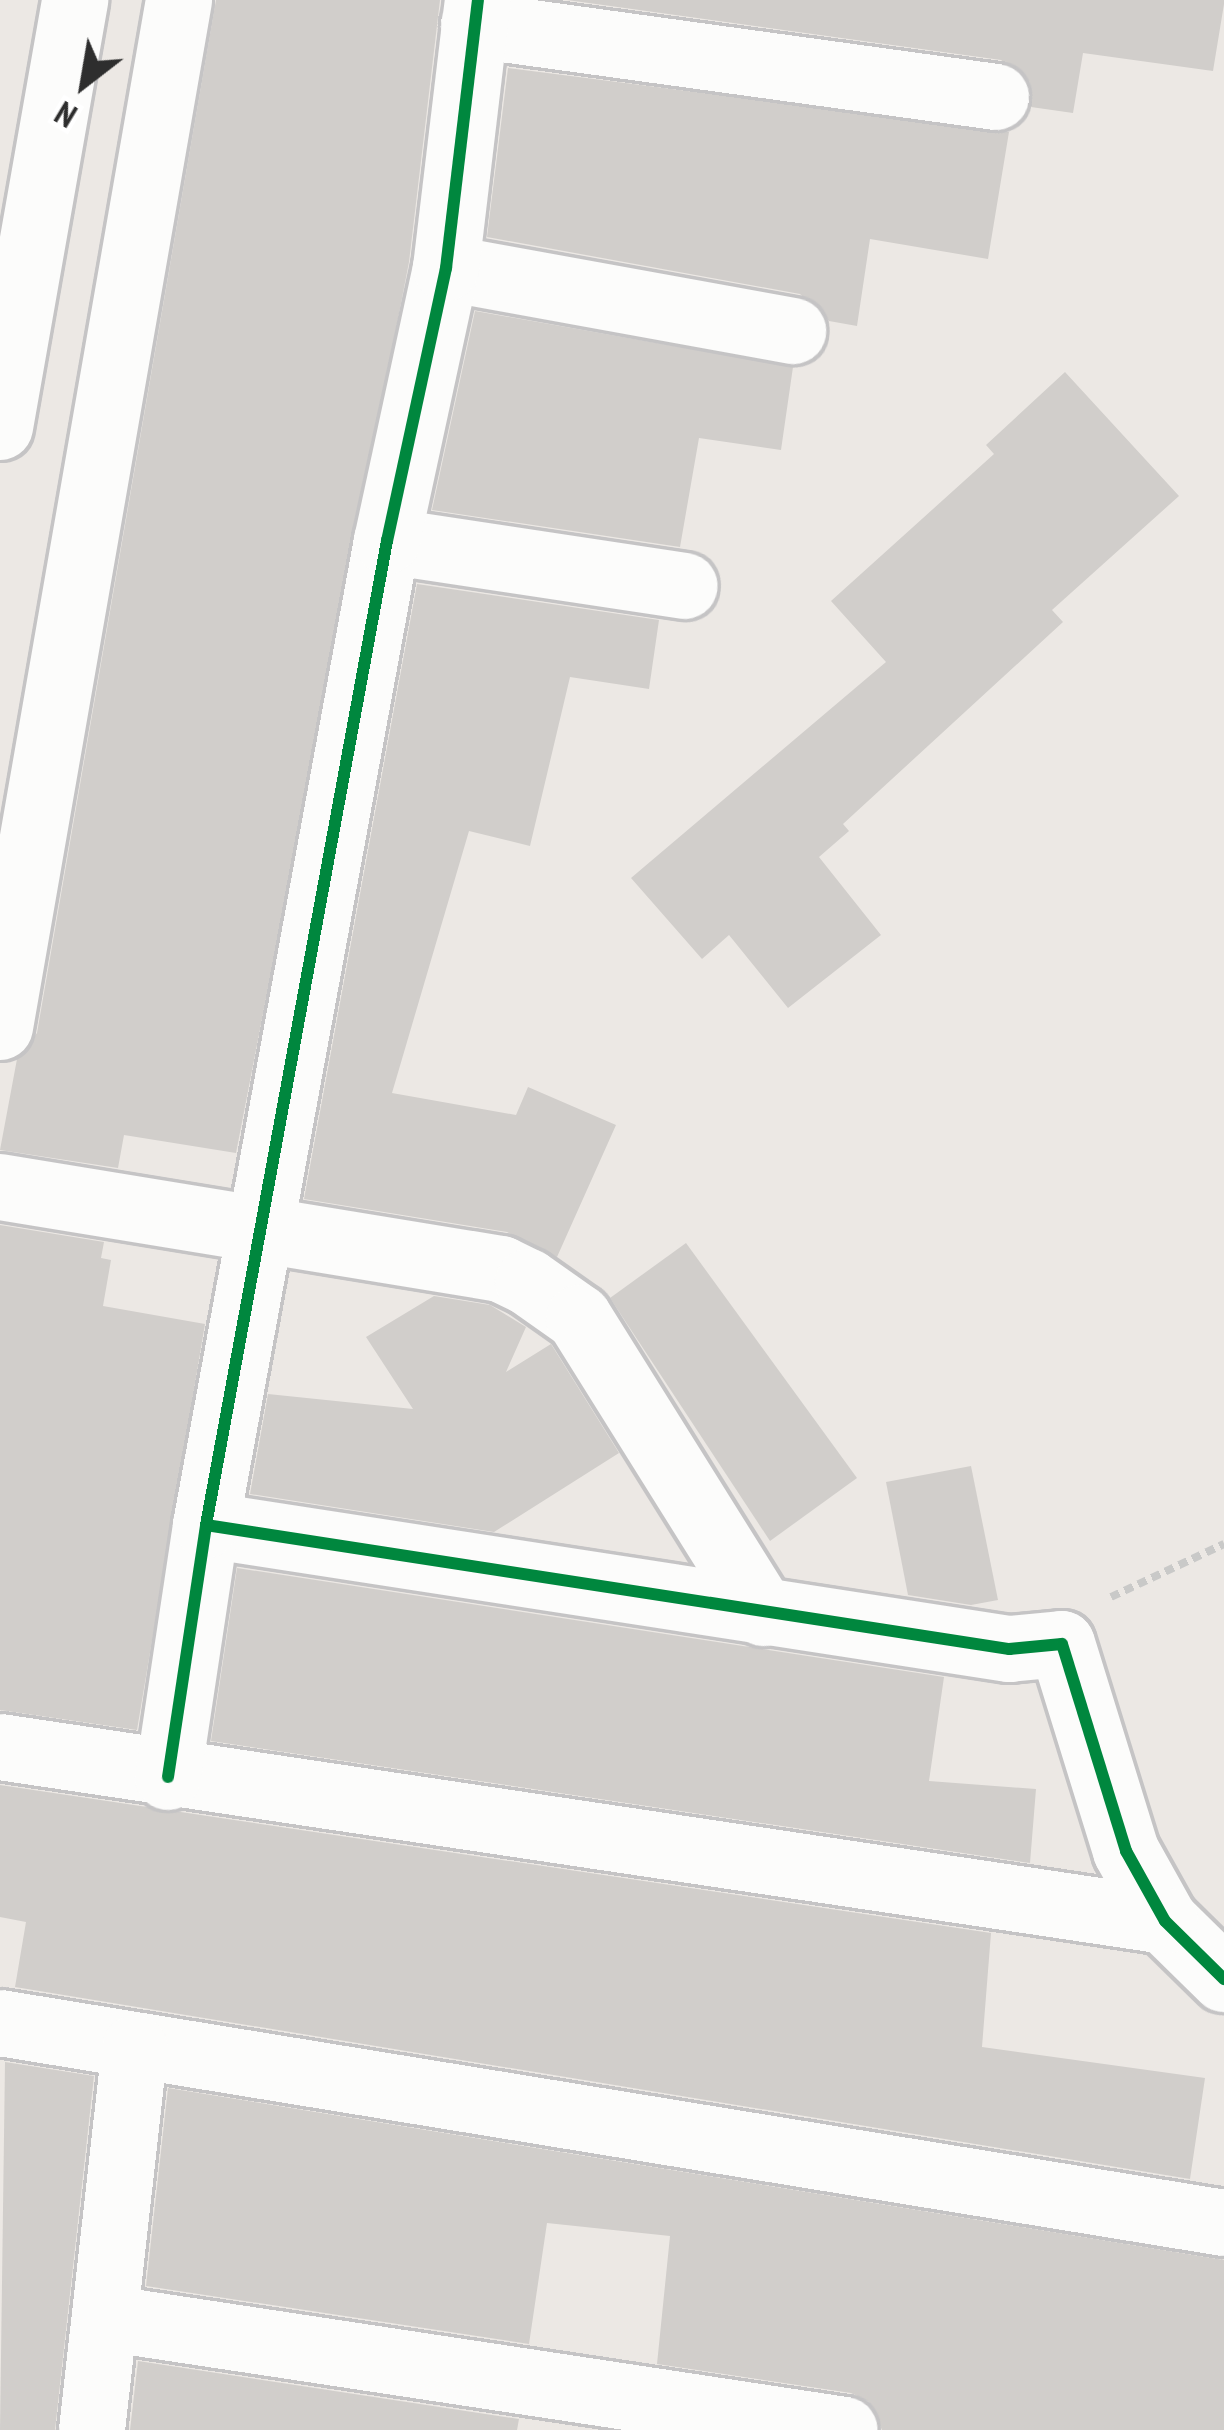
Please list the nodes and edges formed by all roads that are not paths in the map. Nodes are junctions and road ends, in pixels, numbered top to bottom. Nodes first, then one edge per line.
1 (75, 0) edge
2 (179, 0) edge
3 (476, 13) edge
4 (996, 97) dead end
5 (446, 268) junction
6 (794, 331) dead end
7 (0, 427) edge
8 (387, 541) junction
9 (685, 586) dead end
10 (0, 1027) edge
11 (0, 1187) edge
12 (260, 1234) junction
13 (206, 1525) junction
14 (763, 1613) junction
15 (0, 1747) edge
16 (168, 1777) junction
17 (1165, 1921) junction
18 (1224, 1978) edge
19 (0, 2024) edge
20 (135, 2048) junction
21 (1224, 2223) edge
22 (105, 2318) junction
23 (92, 2430) edge
24 (845, 2430) edge

1 - 7 street
2 - 10 street
3 - 4 street
3 - 5 street
5 - 6 street
5 - 8 street
8 - 9 street
8 - 12 street
11 - 12 street
12 - 13 street
12 - 14 street
13 - 14 street
13 - 16 street
14 - 17 street
15 - 16 street
16 - 17 street
17 - 18 street
19 - 20 street
20 - 21 street
20 - 22 street
22 - 23 street
22 - 24 street

